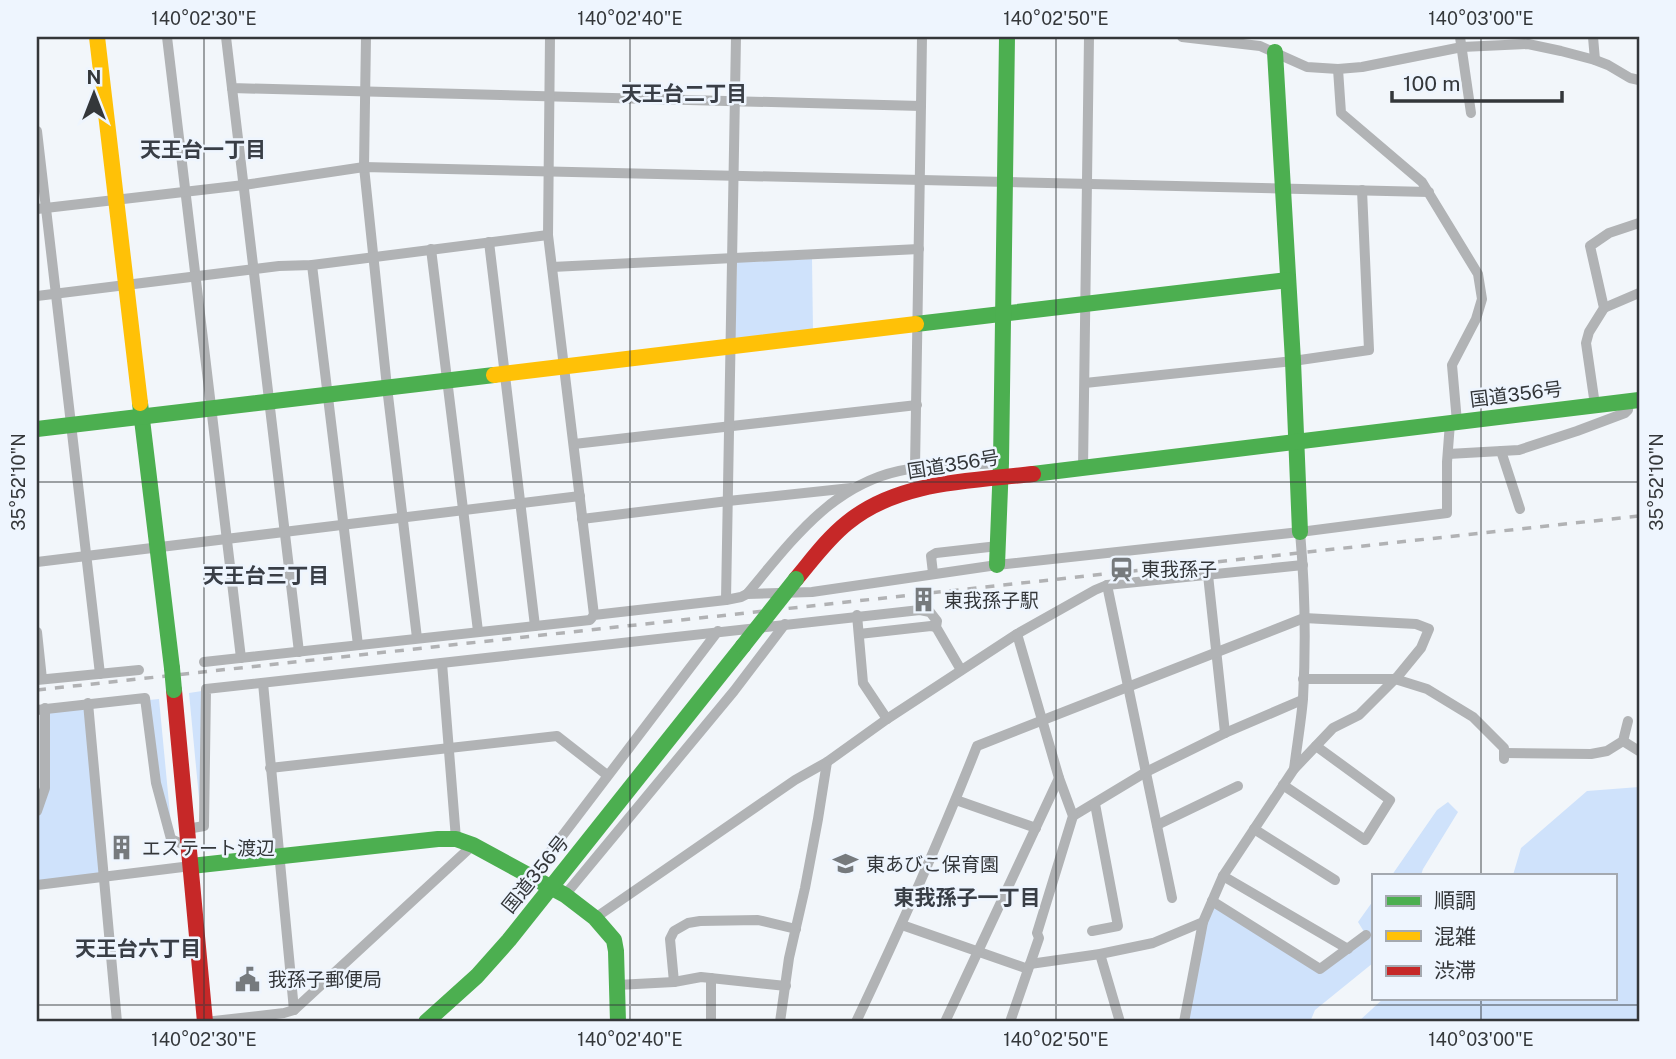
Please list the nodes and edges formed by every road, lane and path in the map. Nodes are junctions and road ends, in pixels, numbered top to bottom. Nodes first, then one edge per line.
1 (97, 37) edge
2 (167, 37) edge
3 (226, 37) edge
4 (366, 37) edge
5 (550, 37) edge
6 (736, 37) edge
7 (922, 37) edge
8 (1007, 37) edge
9 (1089, 37) edge
10 (1182, 37) edge
11 (1593, 37) edge
12 (1461, 42) edge
13 (1265, 45) edge
14 (1595, 60) junction
15 (1338, 69) junction
16 (1639, 80) edge
17 (232, 88) junction
18 (365, 91) junction
19 (550, 96) junction
20 (736, 100) junction
21 (922, 106) junction
22 (1471, 113) dead end
23 (37, 131) edge
24 (364, 167) junction
25 (549, 171) junction
26 (735, 175) junction
27 (920, 180) junction
28 (1004, 182) junction
29 (1086, 184) junction
30 (244, 186) junction
31 (1283, 188) junction
32 (1362, 190) junction
33 (186, 191) junction
34 (1429, 192) junction
35 (116, 199) junction
36 (41, 208) edge
37 (1639, 223) edge
38 (548, 235) junction
39 (489, 242) junction
40 (431, 249) junction
41 (919, 249) junction
42 (374, 256) junction
43 (733, 258) junction
44 (312, 265) junction
45 (552, 267) junction
46 (254, 270) junction
47 (195, 276) junction
48 (1288, 280) junction
49 (125, 285) junction
50 (56, 293) junction
51 (1639, 293) edge
52 (37, 296) edge
53 (1085, 304) junction
54 (1604, 308) junction
55 (1002, 313) junction
56 (918, 323) junction
57 (731, 345) junction
58 (1293, 361) junction
59 (564, 366) junction
60 (505, 373) junction
61 (447, 380) junction
62 (1085, 383) junction
63 (387, 387) junction
64 (328, 395) junction
65 (1634, 400) edge
66 (269, 402) junction
67 (917, 405) junction
68 (1595, 405) junction
69 (211, 409) junction
70 (141, 417) junction
71 (1454, 423) junction
72 (71, 425) junction
73 (729, 426) junction
74 (37, 429) edge
75 (1296, 441) junction
76 (574, 444) junction
77 (1501, 451) junction
78 (1448, 454) junction
79 (915, 468) junction
80 (1083, 468) junction
81 (1001, 470) junction
82 (856, 488) junction
83 (580, 496) junction
84 (728, 501) junction
85 (521, 503) junction
86 (1520, 509) dead end
87 (463, 510) junction
88 (402, 517) junction
89 (582, 519) junction
90 (344, 524) junction
91 (285, 531) junction
92 (1300, 532) junction
93 (226, 538) junction
94 (998, 546) junction
95 (156, 547) junction
96 (87, 555) junction
97 (37, 562) edge
98 (997, 565) junction
99 (1303, 565) junction
100 (933, 573) junction
101 (1208, 575) junction
102 (1107, 585) junction
103 (747, 594) junction
104 (726, 600) junction
105 (594, 615) junction
106 (857, 615) junction
107 (1304, 618) junction
108 (785, 624) junction
109 (536, 626) junction
110 (936, 627) junction
111 (478, 631) junction
112 (718, 631) junction
113 (37, 632) edge
114 (859, 634) junction
115 (1017, 634) junction
116 (417, 638) junction
117 (358, 645) junction
118 (299, 652) junction
119 (1216, 652) junction
120 (241, 658) junction
121 (204, 662) dead end
122 (442, 663) junction
123 (139, 670) dead end
124 (961, 670) junction
125 (100, 674) junction
126 (1303, 678) junction
127 (39, 680) edge
128 (1395, 680) junction
129 (263, 683) junction
130 (1128, 686) junction
131 (1303, 700) junction
132 (88, 703) junction
133 (41, 709) edge
134 (887, 719) junction
135 (1042, 720) junction
136 (1628, 721) dead end
137 (1225, 733) junction
138 (1623, 741) junction
139 (1316, 746) junction
140 (449, 749) junction
141 (1639, 751) edge
142 (827, 762) junction
143 (270, 768) junction
144 (1294, 769) junction
145 (1146, 772) junction
146 (607, 775) junction
147 (1059, 778) junction
148 (1283, 785) junction
149 (1238, 786) dead end
150 (956, 800) junction
151 (1095, 804) junction
152 (37, 811) edge
153 (1073, 816) junction
154 (1157, 825) junction
155 (1036, 828) junction
156 (187, 829) junction
157 (1254, 829) junction
158 (456, 839) junction
159 (473, 845) junction
160 (189, 846) junction
161 (279, 857) junction
162 (191, 866) junction
163 (1223, 876) junction
164 (103, 877) junction
165 (531, 877) junction
166 (1335, 880) dead end
167 (37, 884) edge
168 (558, 891) junction
169 (1172, 898) dead end
170 (1212, 901) junction
171 (595, 919) junction
172 (1203, 922) junction
173 (902, 925) junction
174 (796, 929) junction
175 (1092, 932) dead end
176 (1366, 935) dead end
177 (1348, 949) junction
178 (979, 951) junction
179 (1100, 954) junction
180 (1029, 966) junction
181 (711, 978) junction
182 (674, 982) junction
183 (617, 985) junction
184 (786, 986) junction
185 (294, 1010) junction
186 (117, 1022) edge
187 (205, 1022) edge
188 (426, 1022) edge
189 (618, 1022) edge
190 (711, 1022) edge
191 (780, 1022) edge
192 (856, 1022) edge
193 (945, 1022) edge
194 (1010, 1022) edge
195 (1120, 1022) edge
196 (1184, 1022) edge

1 - 35 main road
2 - 33 street
3 - 17 street
4 - 18 street
5 - 19 street
6 - 20 street
7 - 21 street
8 - 28 main road
9 - 29 street
10 - 13 street
11 - 14 street
12 - 14 street
12 - 15 street
12 - 22 street
13 - 15 street
13 - 31 main road
14 - 16 street
15 - 34 street
17 - 18 street
17 - 30 street
18 - 19 street
18 - 24 street
19 - 20 street
19 - 25 street
20 - 21 street
20 - 26 street
21 - 27 street
23 - 36 street
24 - 25 street
24 - 30 street
24 - 42 street
25 - 26 street
25 - 38 street
26 - 27 street
26 - 43 street
27 - 28 street
27 - 41 street
28 - 29 street
28 - 55 main road
29 - 31 street
29 - 53 street
30 - 33 street
30 - 46 street
31 - 32 street
31 - 48 main road
32 - 34 street
32 - 58 street
33 - 35 street
33 - 47 street
34 - 71 street
35 - 36 street
35 - 49 main road
36 - 50 street
37 - 54 street
38 - 39 street
38 - 45 street
39 - 40 street
39 - 60 street
40 - 42 street
40 - 61 street
41 - 43 street
41 - 56 street
42 - 44 street
42 - 63 street
43 - 45 street
43 - 57 street
44 - 46 street
44 - 64 street
45 - 59 street
46 - 47 street
46 - 66 street
47 - 49 street
47 - 69 street
48 - 53 main road
48 - 58 main road
49 - 50 street
49 - 70 main road
50 - 52 street
50 - 72 street
51 - 54 street
53 - 55 main road
53 - 62 street
54 - 68 street
55 - 56 main road
55 - 81 main road
56 - 57 main road
56 - 67 street
57 - 59 main road
57 - 73 street
58 - 62 street
58 - 75 main road
59 - 60 main road
59 - 76 street
60 - 61 main road
60 - 85 street
61 - 63 main road
61 - 87 street
62 - 80 street
63 - 64 main road
63 - 88 street
64 - 66 main road
64 - 90 street
65 - 68 main road, 国道356号
65 - 77 street
66 - 69 main road
66 - 91 street
67 - 73 street
67 - 79 street
68 - 71 main road, 国道356号
69 - 70 main road
69 - 93 street
70 - 72 main road
70 - 95 main road
71 - 75 main road, 国道356号
71 - 78 street
72 - 74 main road
72 - 96 street
73 - 76 street
73 - 84 street
75 - 80 main road, 国道356号
75 - 92 main road
76 - 83 street
77 - 78 street
77 - 86 street
78 - 92 street
79 - 81 street
79 - 82 street
80 - 81 main road, 国道356号
81 - 94 main road
81 - 168 main road, 国道356号, bridge
82 - 84 street
82 - 103 street
83 - 85 street
83 - 89 street
84 - 89 street
84 - 104 street
85 - 87 street
85 - 109 street
87 - 88 street
87 - 111 street
88 - 90 street
88 - 116 street
89 - 105 street
90 - 91 street
90 - 117 street
91 - 93 street
91 - 118 street
92 - 98 street
92 - 99 street
93 - 95 street
93 - 120 street
94 - 98 main road
94 - 100 street
95 - 96 street
95 - 156 main road, bridge
96 - 97 street
96 - 125 street
98 - 100 street
99 - 101 street
99 - 107 street
100 - 103 street
101 - 102 street
101 - 119 street
102 - 115 street
102 - 130 street
103 - 104 street
104 - 105 street
105 - 109 street
106 - 108 street
106 - 110 street
106 - 114 street
107 - 119 street
107 - 126 street
107 - 128 street
108 - 112 street
108 - 168 street
109 - 111 street
110 - 114 street
110 - 124 street
111 - 116 street
112 - 122 street
112 - 146 street
113 - 127 street
114 - 134 street
115 - 124 street
115 - 135 street
116 - 117 street
117 - 118 street
118 - 120 street
119 - 130 street
119 - 137 street
120 - 121 street
122 - 129 street
122 - 140 street
123 - 125 street
124 - 134 street
125 - 127 street
126 - 128 street
126 - 131 street
128 - 138 street
128 - 139 street
129 - 143 street
129 - 156 street
130 - 135 street
130 - 145 street
131 - 137 street
131 - 144 street
132 - 133 street
132 - 160 street
132 - 164 street
133 - 152 street
134 - 142 street
135 - 147 street
135 - 150 street
136 - 138 street
137 - 145 street
138 - 141 street
139 - 144 street
139 - 148 street
140 - 143 street
140 - 146 street
140 - 158 street
142 - 171 street
142 - 174 street
143 - 161 street
144 - 148 street
145 - 151 street
145 - 154 street
146 - 165 street
147 - 153 street
147 - 155 street
148 - 157 street
149 - 154 street
150 - 155 street
150 - 173 street
151 - 153 street
151 - 175 street
153 - 180 street
154 - 169 street
155 - 178 street
156 - 160 main road
157 - 163 street
157 - 166 street
158 - 159 main road
158 - 161 main road
159 - 165 main road
159 - 185 street
160 - 162 main road
161 - 162 main road
161 - 185 street
162 - 164 street
162 - 187 main road
163 - 170 street
163 - 177 street
164 - 167 street
164 - 186 street
165 - 168 main road
168 - 171 main road
168 - 188 main road, 国道356号
170 - 172 street
170 - 177 street
171 - 183 main road
172 - 179 street
172 - 196 street
173 - 178 street
173 - 192 street
174 - 182 street
174 - 184 street
176 - 177 street
178 - 180 street
178 - 193 street
179 - 180 street
179 - 195 street
180 - 194 street
181 - 182 street
181 - 184 street
181 - 190 street
182 - 183 street
183 - 189 main road
184 - 191 street
185 - 187 street

